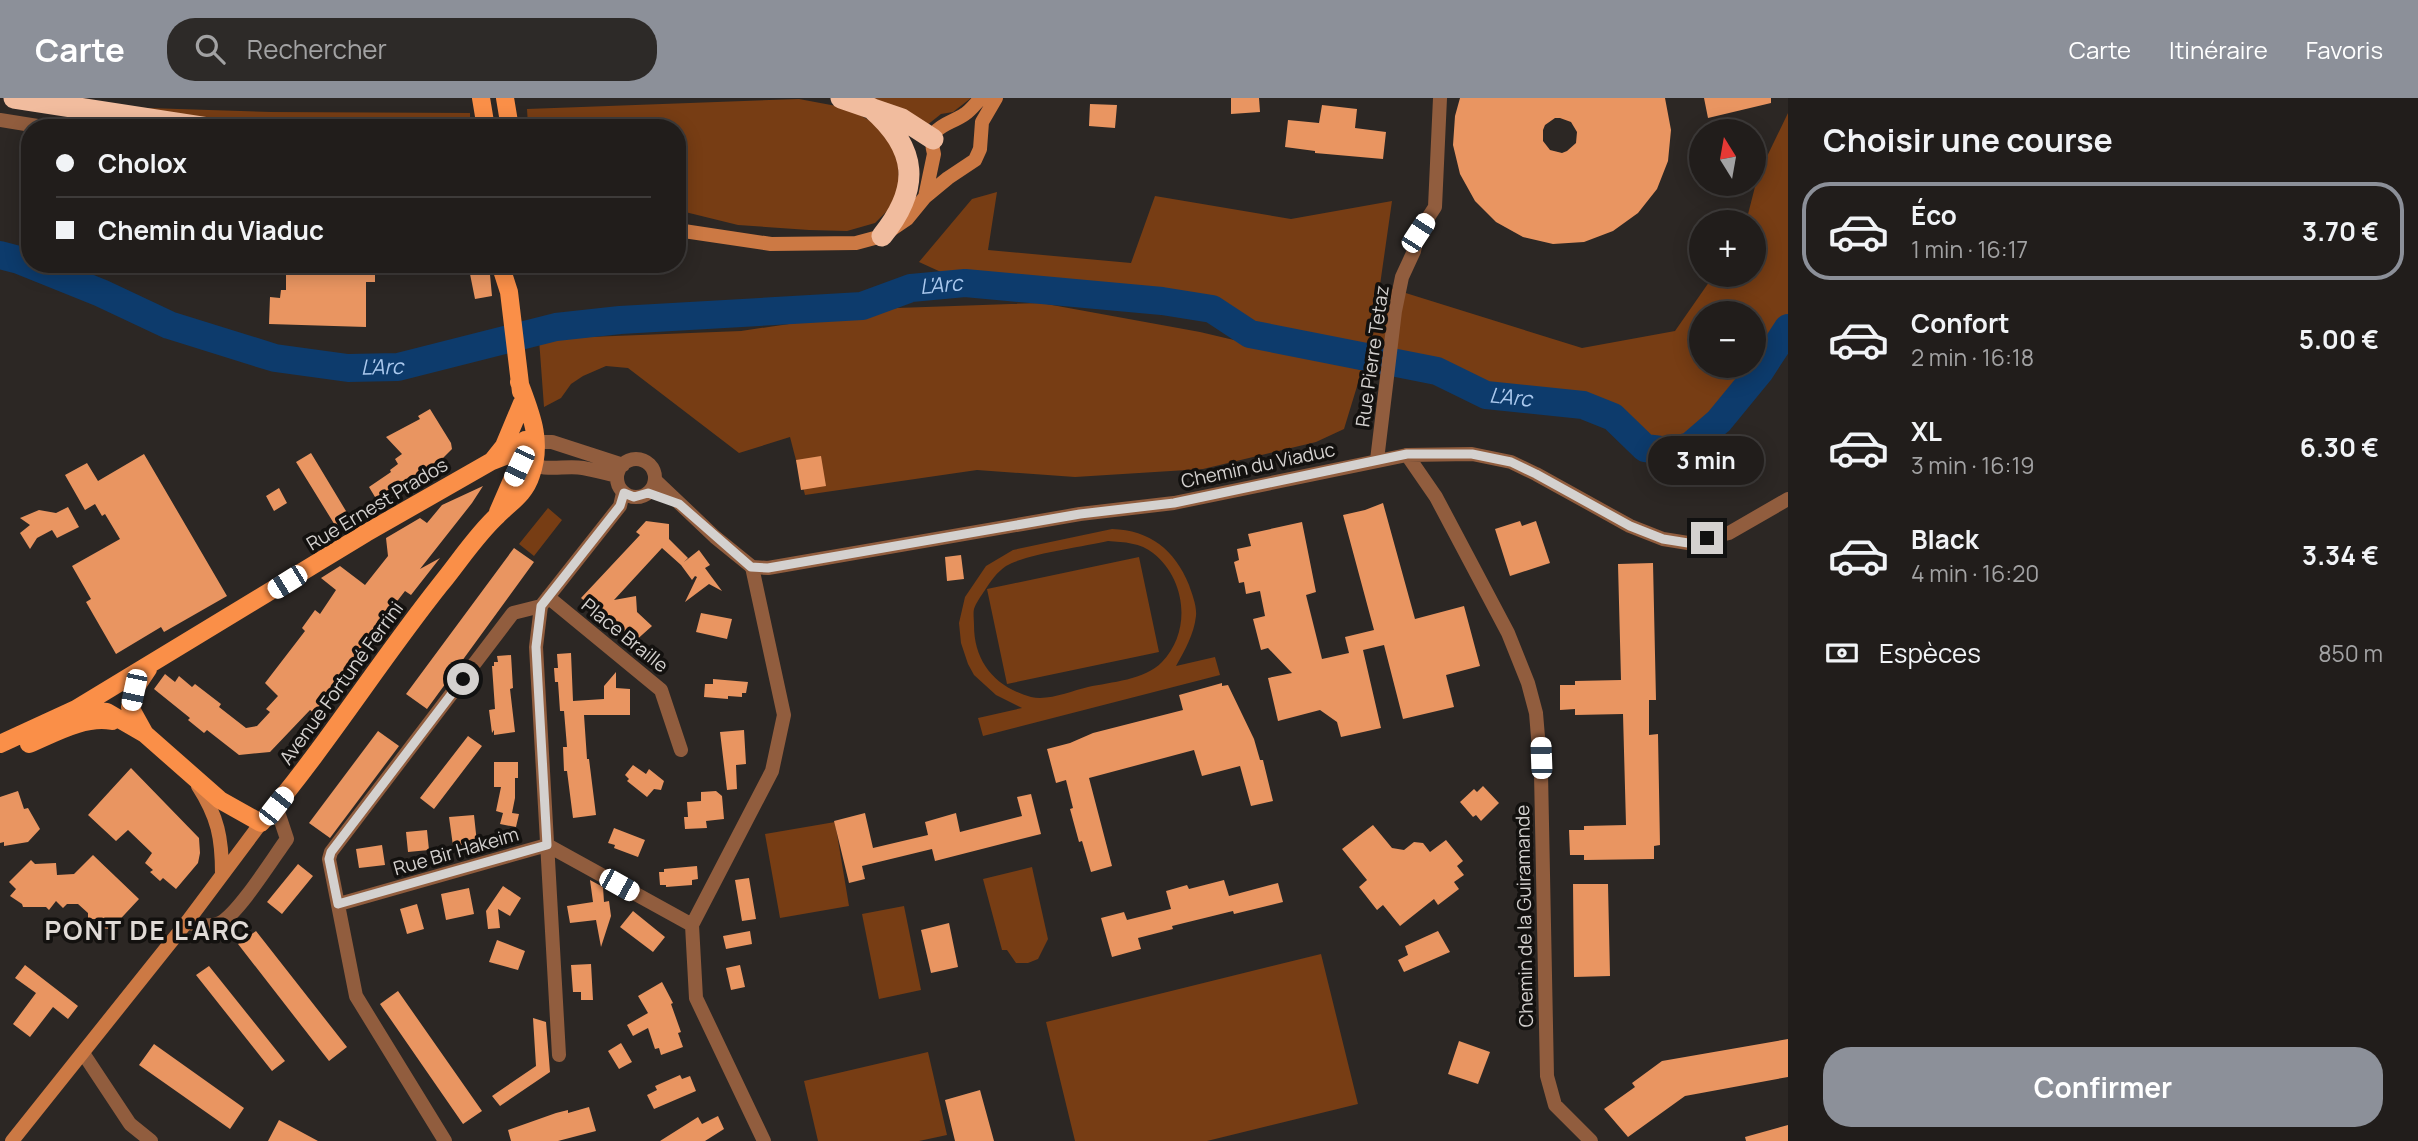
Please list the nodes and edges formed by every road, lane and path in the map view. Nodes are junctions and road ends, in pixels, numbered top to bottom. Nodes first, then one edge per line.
1 (14, 98) edge
2 (481, 98) edge
3 (505, 98) edge
4 (841, 98) edge
5 (981, 98) edge
6 (996, 98) edge
7 (1440, 98) edge
8 (872, 108) junction
9 (150, 119) edge
10 (485, 119) edge
11 (509, 119) edge
12 (0, 120) edge
13 (951, 121) junction
14 (21, 123) edge
15 (980, 143) junction
16 (933, 146) junction
17 (964, 167) junction
18 (925, 197) junction
19 (686, 231) edge
20 (882, 236) junction
21 (503, 273) edge
22 (511, 273) edge
23 (509, 292) junction
24 (520, 383) junction
25 (522, 402) junction
26 (530, 445) junction
27 (1407, 454) junction
28 (1377, 460) junction
29 (492, 461) junction
30 (534, 466) junction
31 (620, 470) junction
32 (651, 486) junction
33 (624, 493) junction
34 (1788, 499) edge
35 (498, 515) junction
36 (751, 567) junction
37 (544, 601) junction
38 (149, 667) junction
39 (76, 716) junction
40 (145, 734) junction
41 (0, 744) edge
42 (681, 750) dead end
43 (0, 756) edge
44 (190, 773) junction
45 (276, 806) junction
46 (261, 823) junction
47 (547, 845) junction
48 (222, 874) junction
49 (338, 904) junction
50 (187, 922) junction
51 (692, 925) junction
52 (83, 1053) junction
53 (559, 1055) dead end
54 (12, 1141) edge
55 (152, 1141) edge
56 (445, 1141) edge
57 (764, 1141) edge
58 (1591, 1141) edge

1 - 9 highway
2 - 10 main road
3 - 11 main road
4 - 8 highway
5 - 13 main road
6 - 15 main road
7 - 28 street, Rue Pierre Tetaz
8 - 16 highway
8 - 20 highway
12 - 14 street
13 - 15 main road
13 - 16 main road
15 - 17 main road
16 - 17 main road
16 - 18 main road
17 - 18 main road
18 - 20 main road
19 - 20 main road
21 - 23 main road
22 - 23 main road
23 - 24 main road
24 - 25 main road
24 - 26 main road
25 - 26 main road
25 - 29 main road
26 - 29 main road, Rue Ernest Prados
26 - 30 main road
26 - 31 street
26 - 35 main road
27 - 28 street, Chemin du Viaduc
27 - 34 street, Chemin du Viaduc
27 - 58 street, Chemin de la Guiramande
28 - 36 street, Chemin du Viaduc
29 - 38 main road, Rue Ernest Prados
30 - 31 street
30 - 35 main road
31 - 32 street
31 - 33 street
32 - 33 street
32 - 36 street
33 - 37 street
35 - 45 main road, Avenue Fortuné Ferrini
36 - 51 street
37 - 42 street, Place Braille
37 - 47 street
37 - 49 street
38 - 39 main road, Rue Ernest Prados
38 - 40 main road
39 - 40 main road
39 - 41 main road
39 - 43 main road
40 - 44 main road
44 - 46 main road
44 - 48 main road
45 - 46 main road, Avenue Fortuné Ferrini
45 - 50 street
46 - 48 main road, Avenue Fortuné Ferrini
47 - 49 street, Rue Bir Hakeim
47 - 51 street, Rue Bir Hakeim
47 - 53 street
48 - 50 main road, Avenue Fortuné Ferrini
49 - 56 street
50 - 52 main road, Avenue Fortuné Ferrini
51 - 57 street
52 - 54 main road, Avenue Fortuné Ferrini
52 - 55 street

